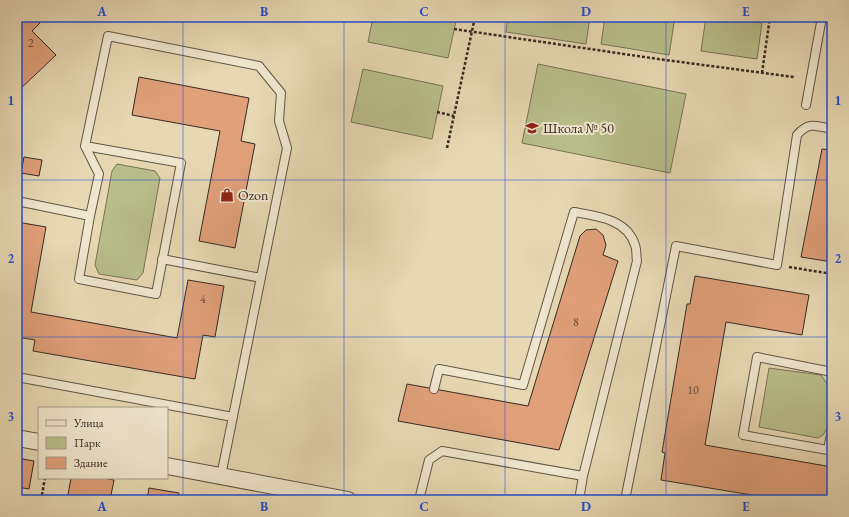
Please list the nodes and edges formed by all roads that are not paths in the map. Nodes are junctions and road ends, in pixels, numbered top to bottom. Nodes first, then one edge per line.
1 (822, 17) edge
2 (806, 105) dead end
3 (832, 129) edge
4 (85, 146) junction
5 (17, 201) edge
6 (90, 216) junction
7 (162, 259) junction
8 (261, 278) junction
9 (832, 372) edge
10 (17, 377) edge
11 (434, 389) dead end
12 (233, 417) junction
13 (832, 429) edge
14 (17, 438) edge
15 (38, 442) edge
16 (168, 466) edge
17 (221, 476) junction
18 (583, 476) junction
19 (348, 500) edge
20 (419, 500) edge
21 (579, 500) edge
22 (625, 500) edge

1 - 2 lane
3 - 22 lane
4 - 6 lane
4 - 7 lane
4 - 8 lane
5 - 6 lane
6 - 7 lane
7 - 8 lane
8 - 12 lane
9 - 13 lane
10 - 12 lane
11 - 18 lane
12 - 17 lane
14 - 15 street
16 - 17 street
17 - 19 street
18 - 20 lane
18 - 21 lane

